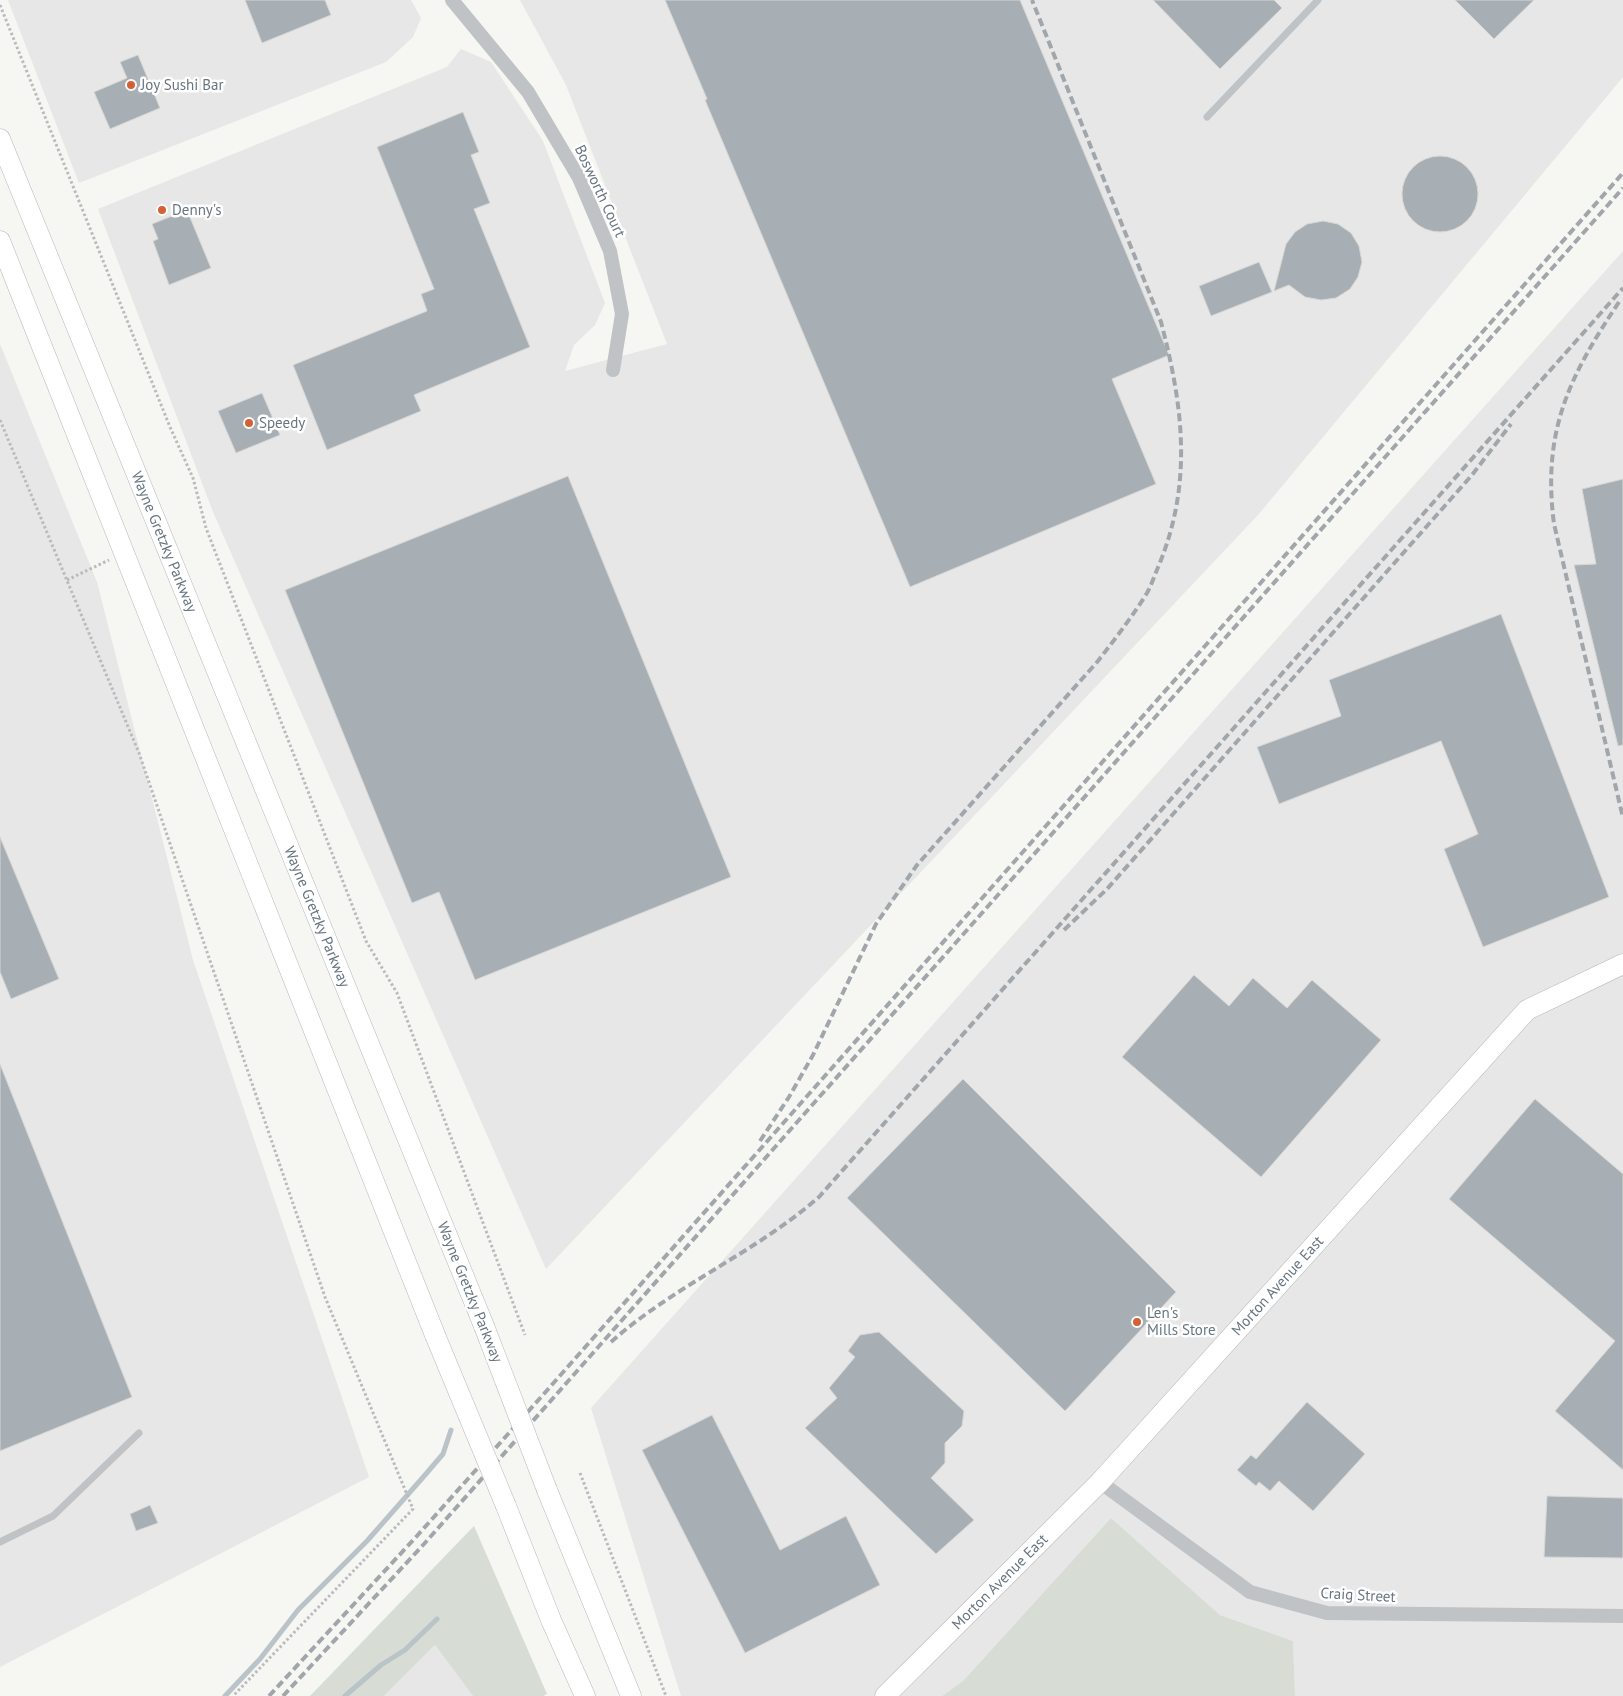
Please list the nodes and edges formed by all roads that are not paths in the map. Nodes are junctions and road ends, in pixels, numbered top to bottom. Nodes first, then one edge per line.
1 (452, 0) edge
2 (1318, 0) edge
3 (1208, 117) dead end
4 (0, 139) edge
5 (0, 241) edge
6 (613, 370) dead end
7 (1623, 964) edge
8 (139, 1433) dead end
9 (1100, 1482) junction
10 (0, 1542) edge
11 (1623, 1616) edge
12 (585, 1696) edge
13 (631, 1696) edge
14 (885, 1696) edge

1 - 6 street, Bosworth Court
2 - 3 lane
4 - 13 main road, Wayne Gretzky Parkway, bridge
5 - 12 main road, bridge
7 - 9 main road, Morton Avenue East
8 - 10 lane
9 - 11 street, Craig Street
9 - 14 main road, Morton Avenue East

